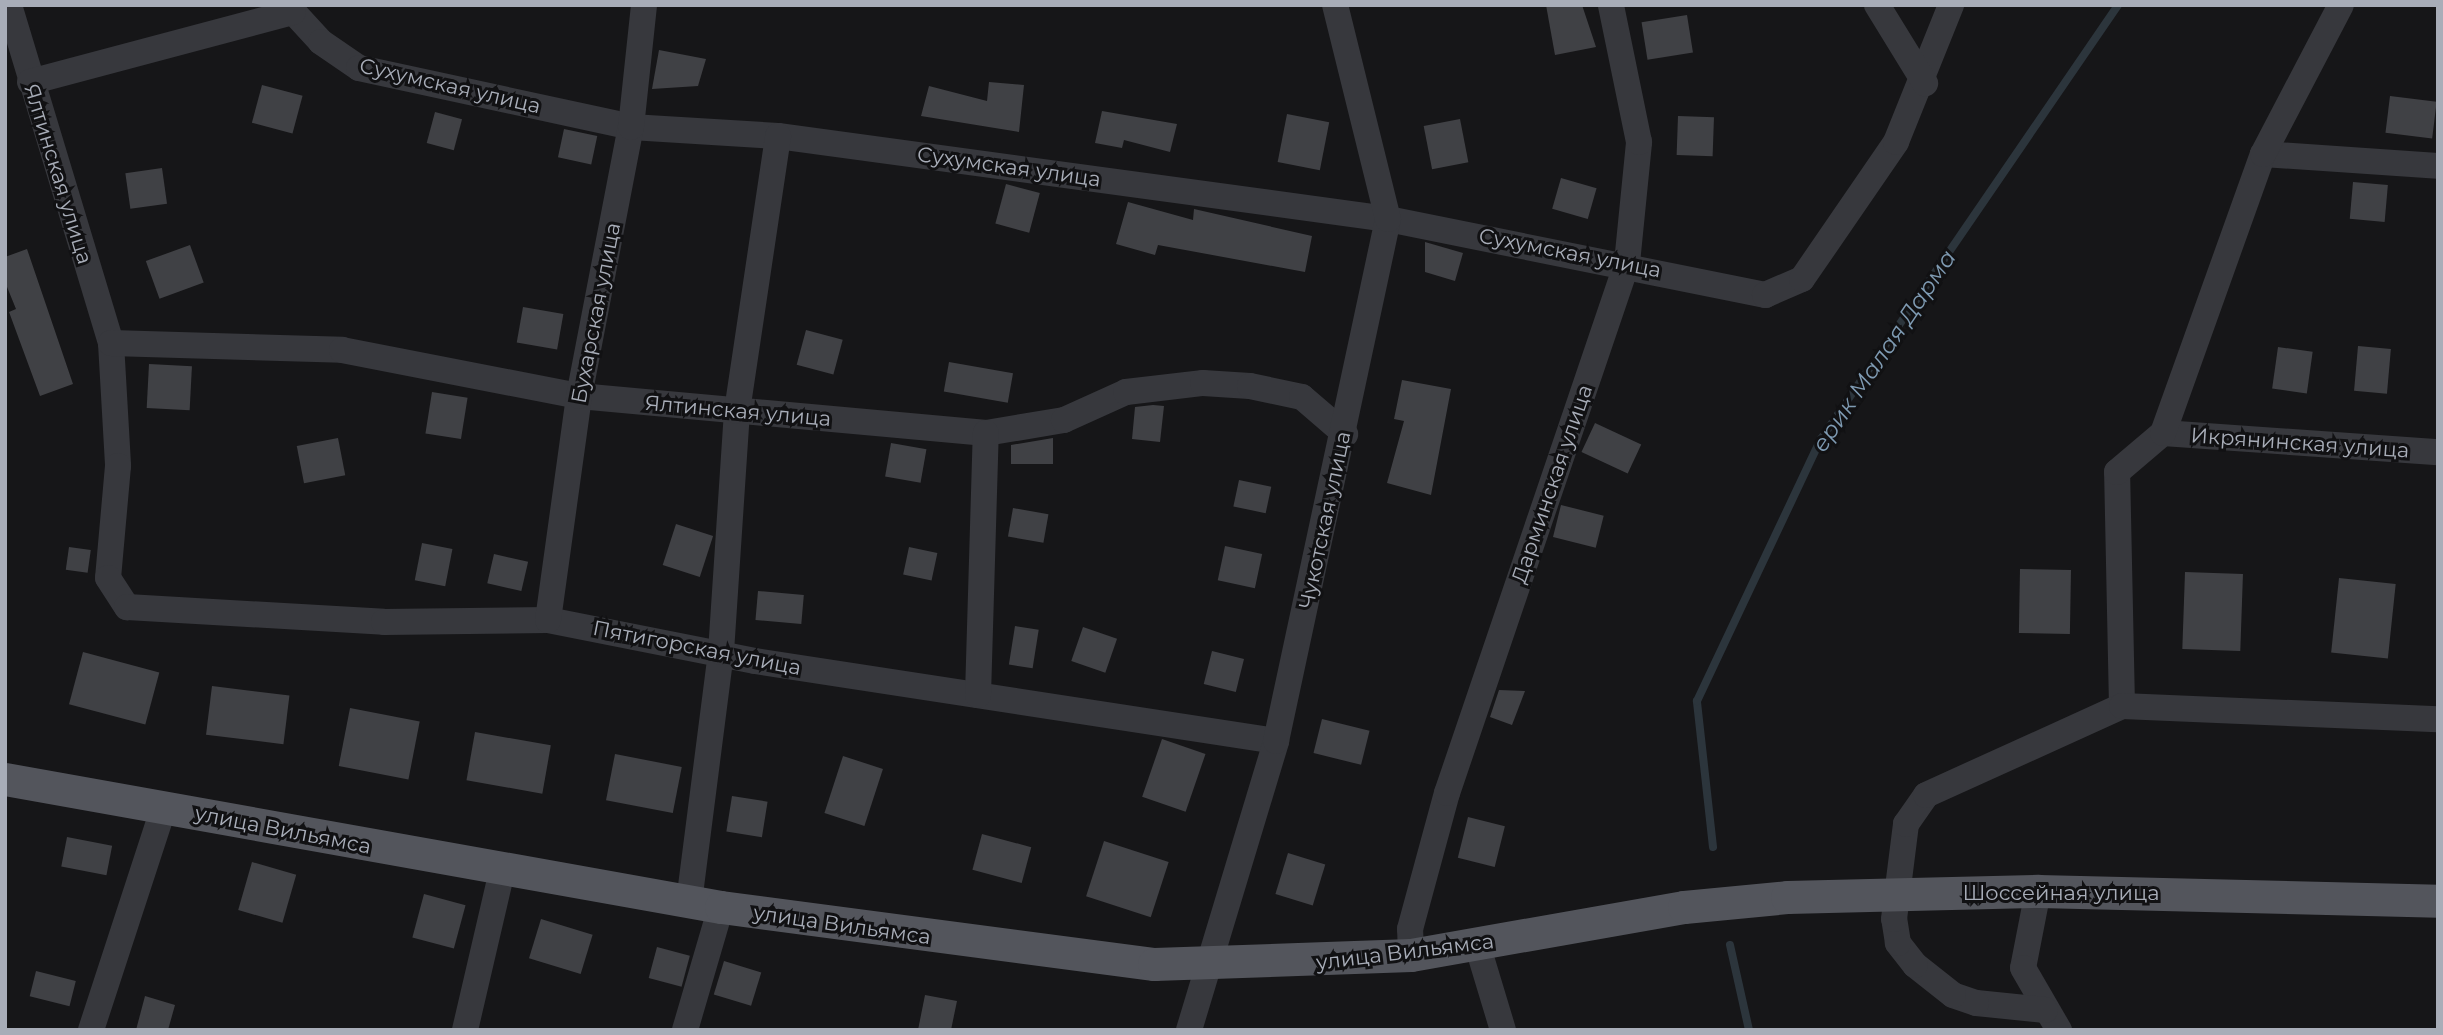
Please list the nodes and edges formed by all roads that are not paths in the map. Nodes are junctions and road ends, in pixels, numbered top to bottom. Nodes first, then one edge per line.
1 (9, 5) edge
2 (644, 5) edge
3 (1335, 5) edge
4 (1611, 5) edge
5 (1877, 5) edge
6 (1951, 5) edge
7 (2341, 5) edge
8 (290, 8) edge
9 (10, 29) edge
10 (30, 82) junction
11 (1925, 83) junction
12 (631, 127) junction
13 (778, 136) junction
14 (2263, 155) junction
15 (2438, 166) edge
16 (1388, 219) junction
17 (1627, 262) junction
18 (111, 343) junction
19 (579, 396) junction
20 (737, 411) junction
21 (986, 433) junction
22 (2162, 433) junction
23 (1345, 434) junction
24 (2438, 453) edge
25 (117, 600) joint
26 (548, 620) junction
27 (721, 652) junction
28 (978, 695) junction
29 (2122, 706) junction
30 (2438, 719) edge
31 (1276, 741) junction
32 (5, 779) edge
33 (164, 807) junction
34 (502, 871) junction
35 (2038, 891) junction
36 (1896, 893) junction
37 (2438, 901) edge
38 (705, 905) junction
39 (1684, 907) joint
40 (1477, 944) junction
41 (1411, 956) junction
42 (1208, 967) junction
43 (2052, 1020) edge
44 (92, 1030) edge
45 (465, 1030) edge
46 (685, 1030) edge
47 (1189, 1030) edge
48 (1503, 1030) edge

1 - 9 street, Ялтинская улица
2 - 12 street, Бухарская улица
3 - 16 street, Чукотская улица
4 - 17 street, Дарминская улица
5 - 11 street
6 - 11 street
7 - 14 street
8 - 10 street
8 - 12 street, Сухумская улица
9 - 10 street, Ялтинская улица
10 - 18 street, Ялтинская улица
11 - 17 street, Сухумская улица
12 - 13 street, Сухумская улица
12 - 19 street, Бухарская улица
13 - 16 street, Сухумская улица
13 - 20 street
14 - 15 street
14 - 22 street
16 - 17 street, Сухумская улица
16 - 23 street, Чукотская улица
17 - 41 street, Дарминская улица
18 - 19 street, Ялтинская улица
18 - 25 street, Ялтинская улица
19 - 20 street, Ялтинская улица
19 - 26 street, Бухарская улица
20 - 21 street, Ялтинская улица
20 - 27 street
21 - 23 street, Ялтинская улица
21 - 28 street
22 - 24 street, Икрянинская улица
22 - 29 street
23 - 31 street, Чукотская улица
25 - 26 street, Пятигорская улица
26 - 27 street, Пятигорская улица
27 - 28 street, Пятигорская улица
27 - 38 street
28 - 31 street, Пятигорская улица
29 - 30 street
29 - 36 street
31 - 42 street, Чукотская улица
32 - 33 main road, улица Вильямса
33 - 34 main road, улица Вильямса
33 - 44 street
34 - 38 main road, улица Вильямса
34 - 45 street
35 - 36 main road, Шоссейная улица
35 - 37 main road, Шоссейная улица
35 - 43 street
36 - 39 main road, Шоссейная улица
36 - 43 street
38 - 42 main road, улица Вильямса
38 - 46 street
39 - 40 main road, улица Вильямса
40 - 41 main road, улица Вильямса
40 - 48 street
41 - 42 main road, улица Вильямса
42 - 47 street, Чукотская улица

